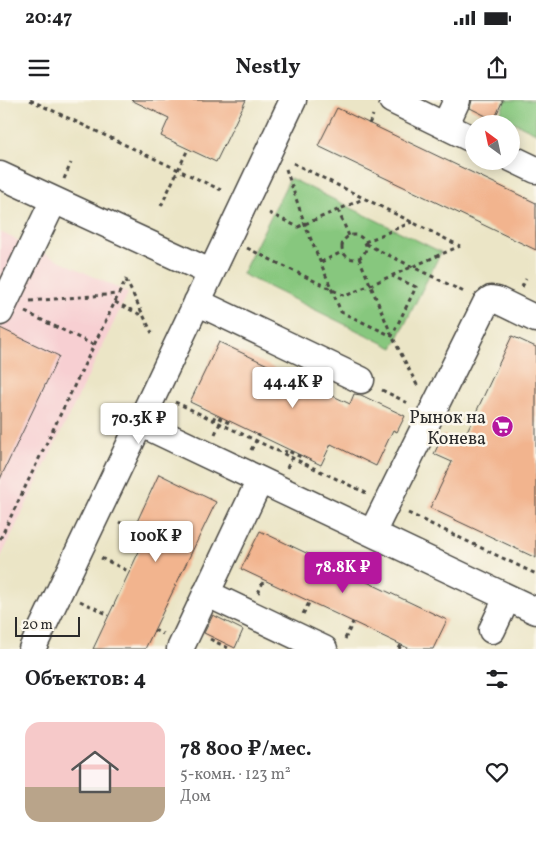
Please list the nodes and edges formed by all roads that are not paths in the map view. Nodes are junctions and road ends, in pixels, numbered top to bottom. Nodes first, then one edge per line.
1 (293, 100) edge
2 (392, 100) edge
3 (457, 100) edge
4 (445, 126) junction
5 (465, 136) edge
6 (520, 162) edge
7 (536, 170) edge
8 (0, 175) edge
9 (54, 200) junction
10 (210, 272) junction
11 (197, 302) junction
12 (2, 308) edge
13 (536, 319) edge
14 (361, 380) road end
15 (140, 423) junction
16 (260, 480) junction
17 (372, 533) junction
18 (206, 593) junction
19 (507, 598) junction
20 (536, 611) edge
21 (492, 630) dead end
22 (333, 646) edge
23 (32, 649) edge
24 (180, 649) edge

1 - 10 street
2 - 4 street
3 - 4 street
4 - 5 street
6 - 7 street
8 - 9 street
9 - 10 street
9 - 12 street
10 - 11 street
11 - 14 street
11 - 15 street
13 - 17 street
15 - 16 street
15 - 23 street
16 - 17 street
16 - 18 street
17 - 19 street
18 - 22 street
18 - 24 street
19 - 20 street
19 - 21 street

